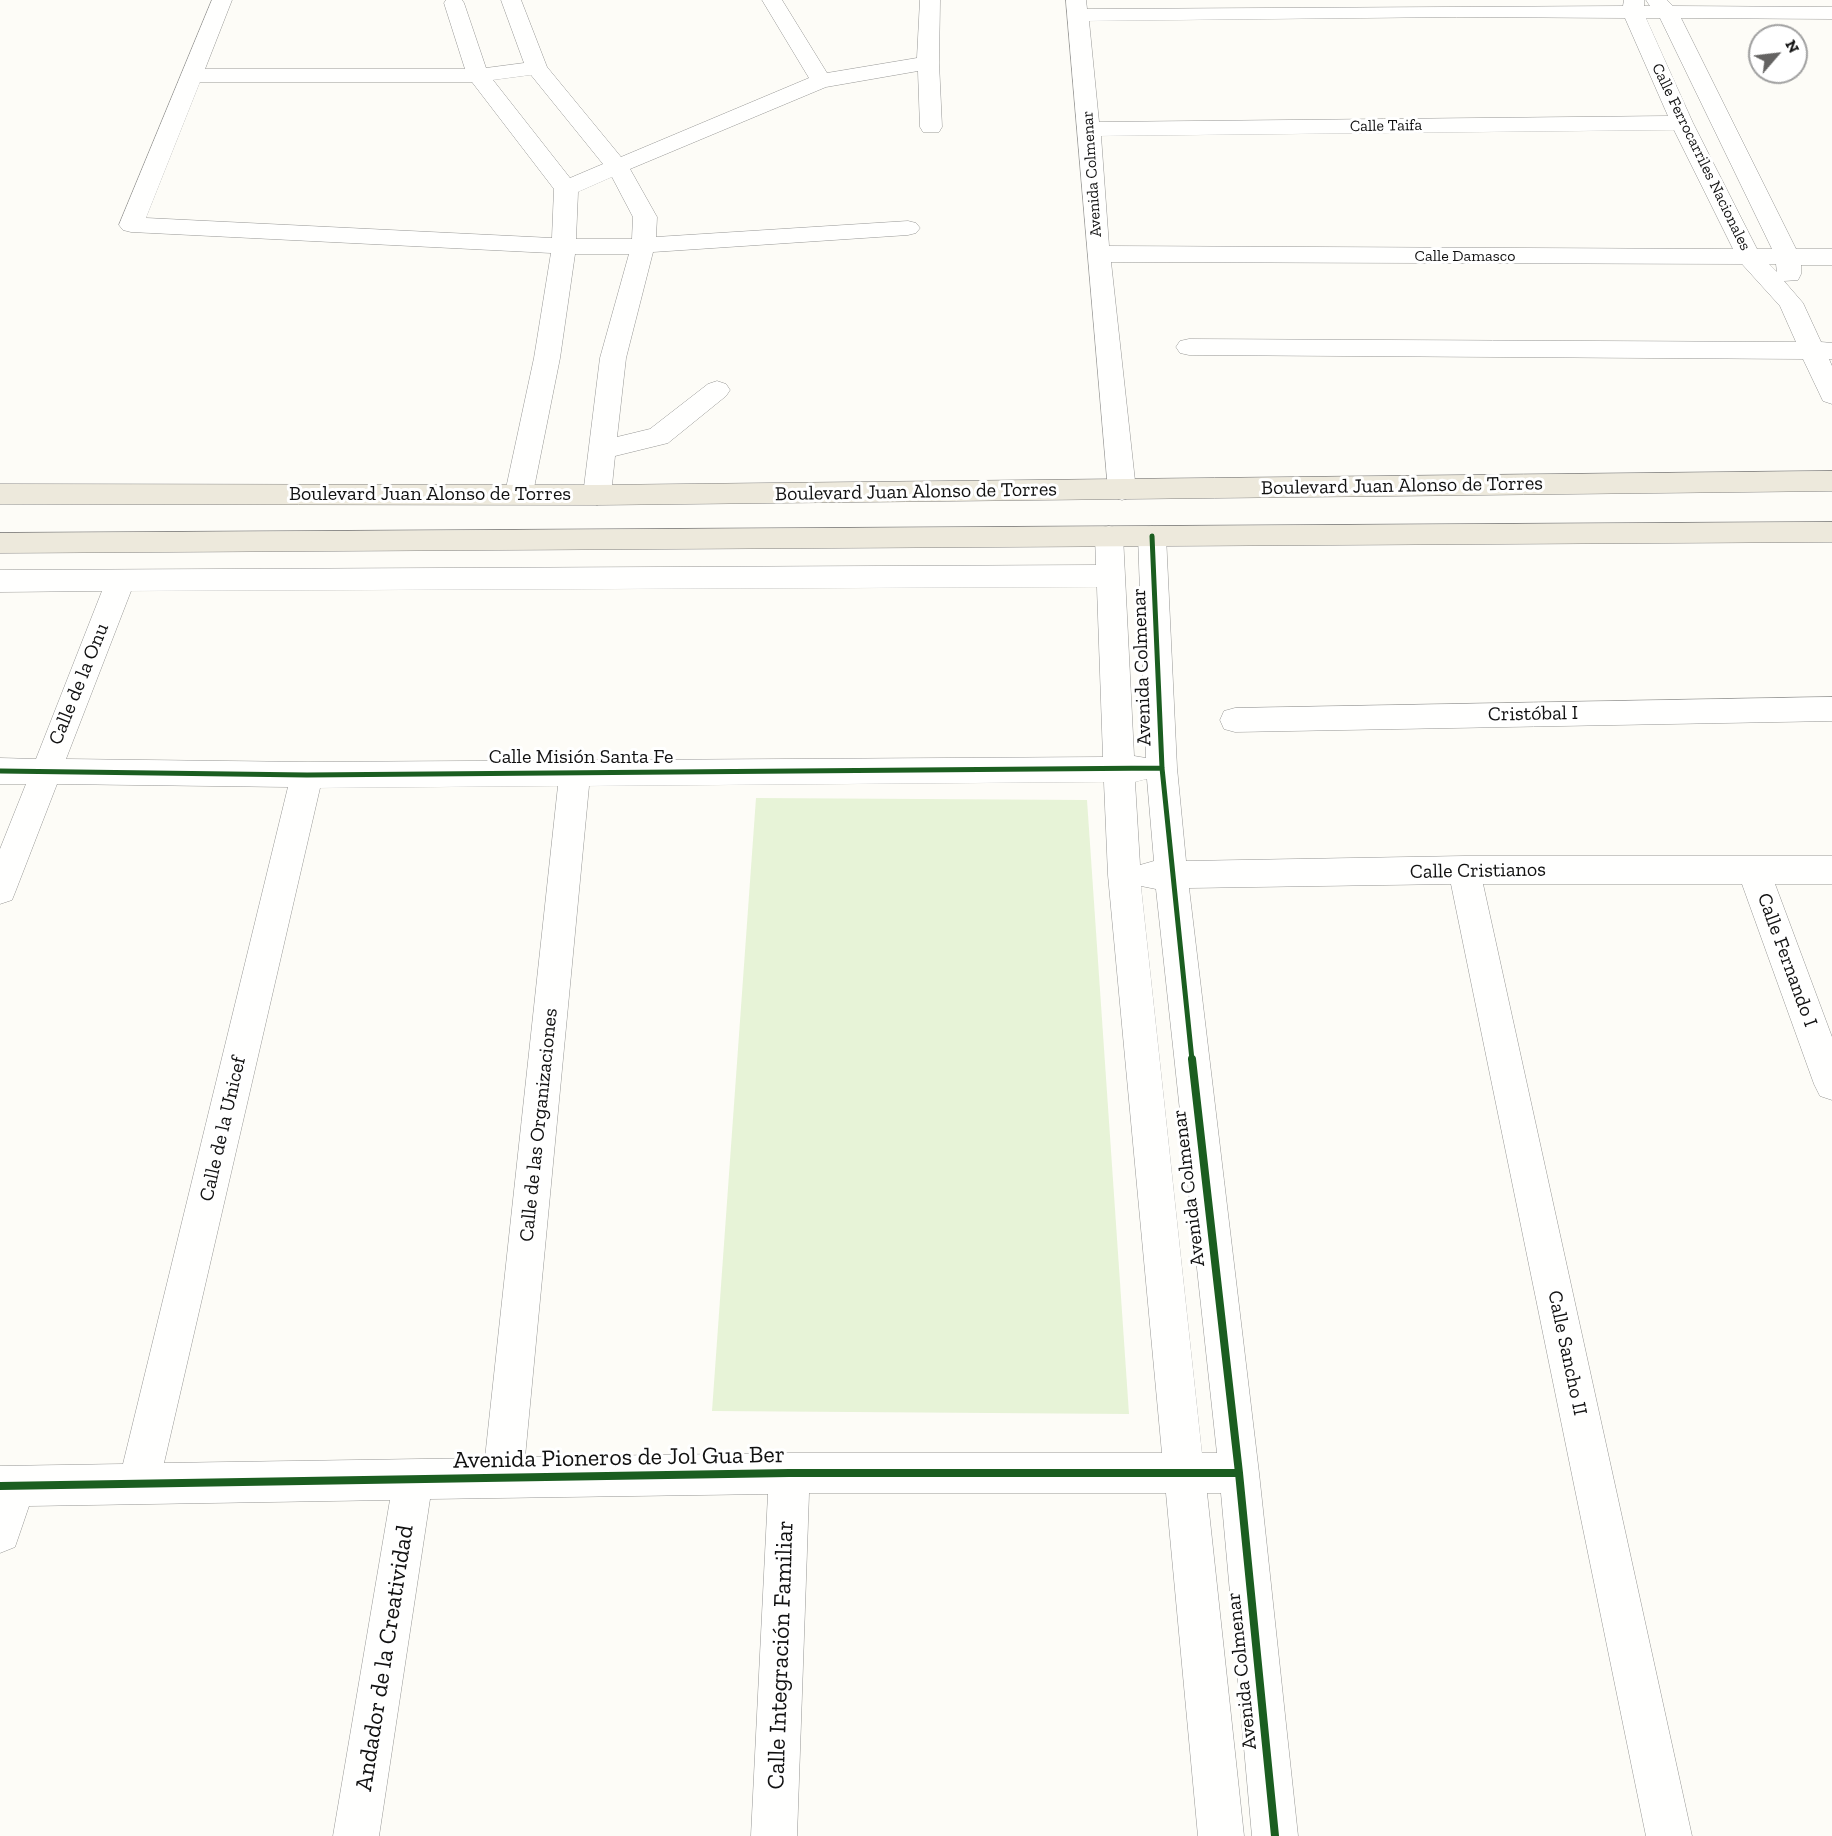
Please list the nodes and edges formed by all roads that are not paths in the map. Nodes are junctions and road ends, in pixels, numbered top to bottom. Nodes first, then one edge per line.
1 (222, 0) edge
2 (511, 0) edge
3 (772, 0) edge
4 (930, 0) edge
5 (454, 3) dead end
6 (1455, 5) edge
7 (1260, 6) edge
8 (1634, 6) edge
9 (1662, 6) edge
10 (1077, 7) edge
11 (1832, 14) edge
12 (928, 63) junction
13 (537, 68) junction
14 (478, 75) junction
15 (191, 76) junction
16 (821, 81) junction
17 (1682, 123) junction
18 (931, 127) dead end
19 (1089, 129) junction
20 (615, 165) junction
21 (566, 188) junction
22 (908, 228) dead end
23 (564, 246) junction
24 (643, 246) junction
25 (1098, 254) junction
26 (1749, 256) junction
27 (1788, 257) junction
28 (1832, 257) edge
29 (1791, 303) junction
30 (1189, 347) dead end
31 (1822, 352) edge
32 (717, 390) dead end
33 (1832, 395) edge
34 (602, 450) junction
35 (1832, 481) edge
36 (1122, 490) junction
37 (519, 493) junction
38 (0, 494) edge
39 (597, 495) junction
40 (1832, 532) edge
41 (1109, 536) junction
42 (1152, 536) junction
43 (0, 543) edge
44 (1111, 576) junction
45 (121, 580) junction
46 (0, 581) edge
47 (1832, 709) edge
48 (1235, 720) dead end
49 (1162, 768) junction
50 (1119, 769) junction
51 (0, 771) edge
52 (44, 771) junction
53 (574, 773) junction
54 (307, 775) junction
55 (1754, 869) junction
56 (1464, 870) junction
57 (1832, 870) edge
58 (1124, 875) junction
59 (1171, 876) junction
60 (0, 890) edge
61 (1832, 1084) edge
62 (789, 1473) junction
63 (1185, 1473) junction
64 (1239, 1473) junction
65 (503, 1478) junction
66 (413, 1480) junction
67 (140, 1483) junction
68 (8, 1486) edge
69 (0, 1532) edge
70 (356, 1836) edge
71 (774, 1836) edge
72 (1221, 1836) edge
73 (1275, 1836) edge
74 (1669, 1836) edge

1 - 15 street
2 - 13 street
3 - 16 street
4 - 12 street
5 - 14 street
6 - 7 street
6 - 8 street
7 - 10 street
8 - 9 street
8 - 17 street, Calle Ferrocarriles Nacionales
9 - 11 street
9 - 27 street, Calle Ferrocarriles Nacionales
10 - 19 street, Avenida Colmenar
12 - 16 street
12 - 18 street
13 - 14 street
13 - 20 street
14 - 15 street
14 - 21 street
15 - 23 street
16 - 20 street
17 - 19 street, Calle Taifa
17 - 26 street, Calle Ferrocarriles Nacionales
19 - 25 street, Avenida Colmenar
20 - 21 street
20 - 24 street
21 - 23 street
22 - 24 street
23 - 24 street
23 - 37 street
24 - 34 street
25 - 26 street, Calle Damasco
25 - 36 street, Avenida Colmenar
26 - 27 street, Calle Damasco
26 - 29 street, Calle Ferrocarriles Nacionales
27 - 28 street, Calle Damasco
27 - 29 street, Calle Ferrocarriles Nacionales
29 - 31 street, Calle Ferrocarriles Nacionales
30 - 31 street
31 - 33 street, Calle Ferrocarriles Nacionales
32 - 34 street
34 - 39 street
35 - 36 main road, Boulevard Juan Alonso de Torres
36 - 39 main road, Boulevard Juan Alonso de Torres
37 - 38 main road, Boulevard Juan Alonso de Torres
37 - 39 main road, Boulevard Juan Alonso de Torres
40 - 42 main road
41 - 42 main road
41 - 43 main road
41 - 44 street, Avenida Colmenar
42 - 49 street, Avenida Colmenar
44 - 45 street
44 - 50 street, Avenida Colmenar
45 - 46 street
45 - 52 street, Calle de la Onu
47 - 48 street, Cristóbal I
49 - 50 street, Calle Misión Santa Fe
49 - 59 street, Avenida Colmenar
50 - 53 street, Calle Misión Santa Fe
50 - 58 street, Avenida Colmenar
51 - 52 street, Calle Misión Santa Fe
52 - 54 street, Calle Misión Santa Fe
52 - 60 street, Calle de la Onu
53 - 54 street, Calle Misión Santa Fe
53 - 65 street, Calle de las Organizaciones
54 - 67 street, Calle de la Unicef
55 - 56 street, Calle Cristianos
55 - 57 street, Calle Cristianos
55 - 61 street, Calle Fernando I
56 - 59 street, Calle Cristianos
56 - 74 street, Calle Sancho II
58 - 59 street, Calle Cristianos
58 - 63 street, Avenida Colmenar
59 - 64 street, Avenida Colmenar
62 - 63 street, Avenida Pioneros de Jol Gua Ber
62 - 65 street, Avenida Pioneros de Jol Gua Ber
62 - 71 street, Calle Integración Familiar
63 - 64 street, Avenida Pioneros de Jol Gua Ber
63 - 72 street, Avenida Colmenar
64 - 73 street, Avenida Colmenar
65 - 66 street, Avenida Pioneros de Jol Gua Ber
66 - 67 street, Avenida Pioneros de Jol Gua Ber
66 - 70 street, Andador de la Creatividad
67 - 68 street, Avenida Pioneros de Jol Gua Ber
68 - 69 street

